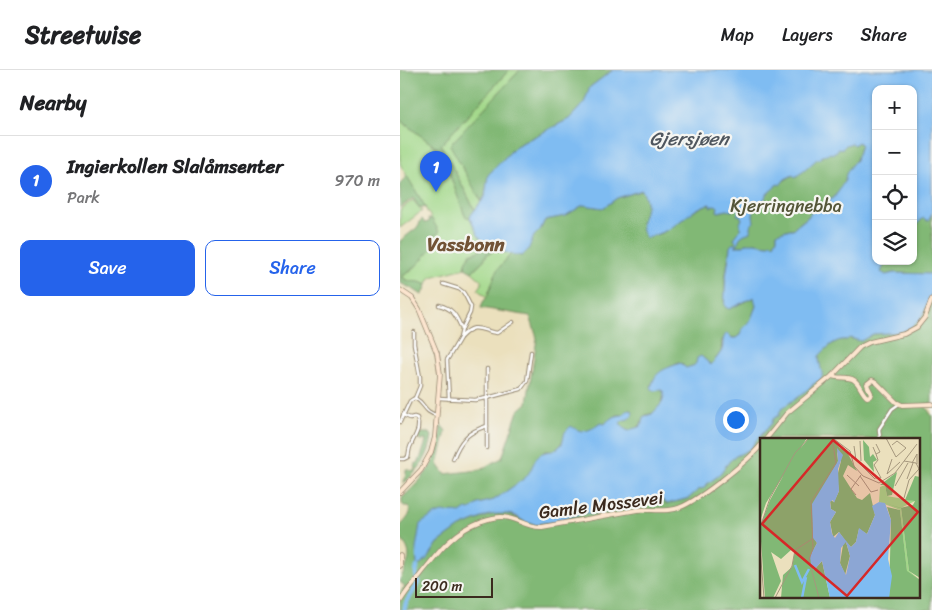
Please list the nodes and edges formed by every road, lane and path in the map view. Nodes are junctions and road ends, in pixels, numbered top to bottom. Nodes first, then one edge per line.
1 (443, 284) dead end
2 (400, 290) edge
3 (932, 299) edge
4 (439, 305) dead end
5 (513, 322) dead end
6 (462, 329) junction
7 (414, 332) dead end
8 (460, 338) junction
9 (531, 352) dead end
10 (487, 369) dead end
11 (832, 376) junction
12 (415, 398) junction
13 (439, 398) junction
14 (487, 398) junction
15 (449, 399) junction
16 (899, 404) junction
17 (932, 404) edge
18 (403, 415) junction
19 (437, 415) junction
20 (400, 422) edge
21 (487, 426) junction
22 (767, 438) edge
23 (880, 438) edge
24 (760, 446) edge
25 (487, 448) dead end
26 (400, 459) edge
27 (453, 460) dead end
28 (400, 492) edge
29 (400, 555) edge
30 (400, 566) edge
31 (400, 602) edge

1 - 6 street
2 - 13 main road
3 - 11 main road
4 - 6 street
5 - 8 street
6 - 8 street
7 - 12 street
8 - 15 street
9 - 14 street
10 - 14 street
11 - 16 main road
11 - 22 main road
12 - 18 street
12 - 19 street
13 - 15 street
13 - 19 main road
14 - 15 street
14 - 21 street
16 - 17 main road
16 - 23 street
18 - 20 street
18 - 26 street
19 - 28 main road
21 - 25 street
21 - 27 street
24 - 31 main road, Gamle Mossevei
29 - 30 main road

